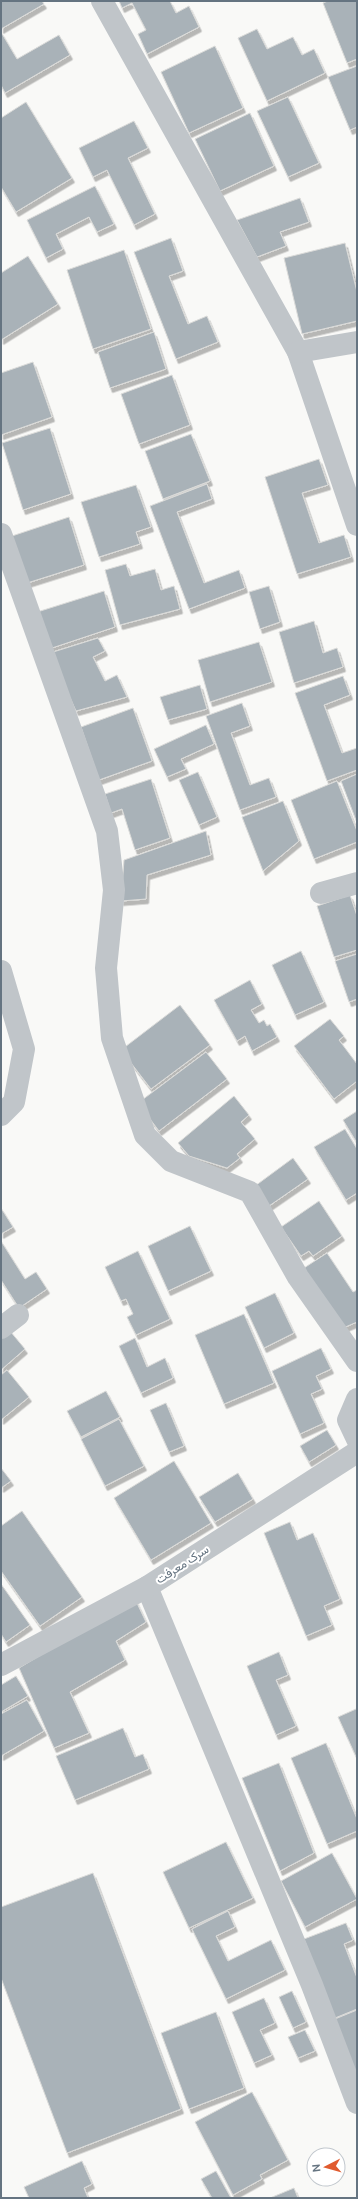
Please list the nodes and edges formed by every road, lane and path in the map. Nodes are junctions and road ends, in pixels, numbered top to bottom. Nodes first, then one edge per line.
1 (102, 1) edge
2 (357, 342) edge
3 (298, 352) junction
4 (357, 525) edge
5 (1, 534) edge
6 (357, 883) edge
7 (321, 893) dead end
8 (1, 971) edge
9 (1, 1115) edge
10 (357, 1361) edge
11 (357, 1400) edge
12 (357, 1440) edge
13 (357, 1452) edge
14 (147, 1587) junction
15 (1, 1665) edge
16 (357, 2102) edge

1 - 3 street
2 - 3 street
3 - 4 street
5 - 10 street
6 - 7 street
8 - 9 street
11 - 12 street
13 - 14 street, سرک معرفت
14 - 15 street, سرک معرفت
14 - 16 street

